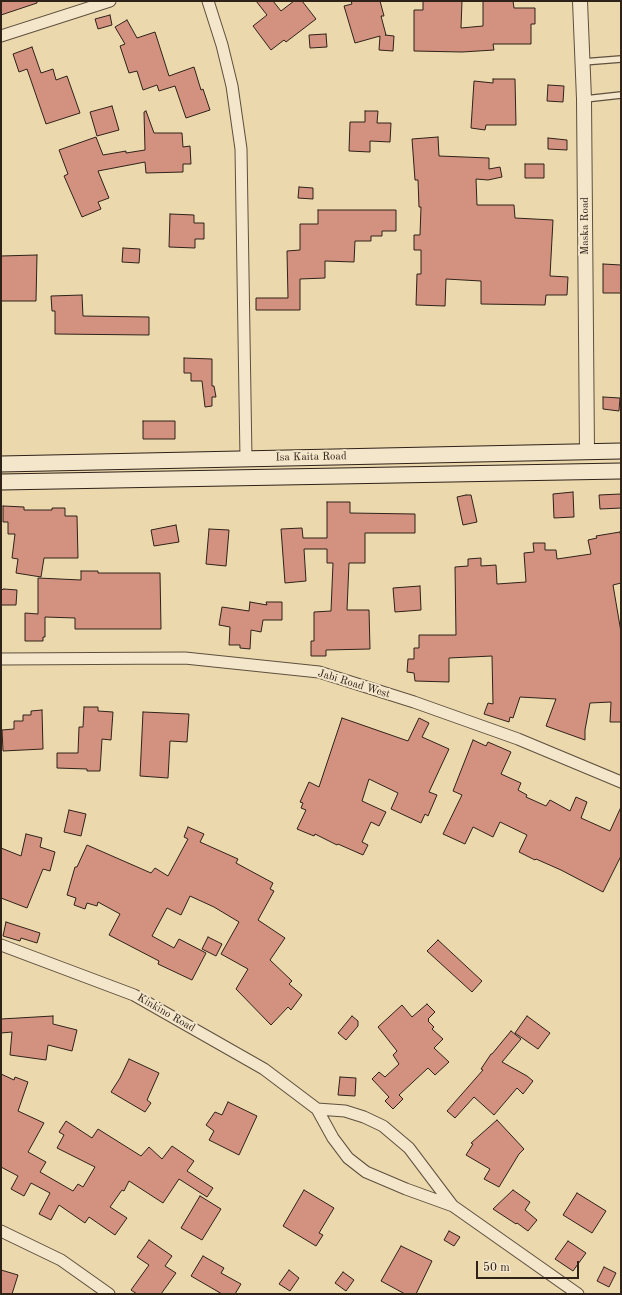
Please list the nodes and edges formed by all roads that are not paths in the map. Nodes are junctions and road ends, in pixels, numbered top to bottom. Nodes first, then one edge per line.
1 (110, 1) edge
2 (208, 1) edge
3 (580, 1) edge
4 (1, 36) edge
5 (621, 59) edge
6 (583, 62) junction
7 (621, 95) edge
8 (584, 99) junction
9 (587, 451) junction
10 (621, 451) edge
11 (246, 459) junction
12 (70, 463) junction
13 (1, 464) edge
14 (621, 471) edge
15 (72, 481) junction
16 (1, 482) edge
17 (1, 659) edge
18 (621, 782) edge
19 (1, 945) edge
20 (317, 1109) junction
21 (453, 1206) junction
22 (1, 1231) edge
23 (109, 1294) edge
24 (578, 1294) edge

1 - 4 street
2 - 11 street
3 - 6 street, Maska Road
5 - 6 lane
6 - 8 street, Maska Road
7 - 8 lane
8 - 9 street, Maska Road
9 - 10 main road, Isa Kaita Road
9 - 11 main road, Isa Kaita Road
11 - 12 main road, Isa Kaita Road
12 - 13 main road, Isa Kaita Road
12 - 15 main road
14 - 15 main road, Isa Kaita Road
15 - 16 main road, Isa Kaita Road
17 - 18 street, Jabi Road West
19 - 20 street, Kinkino Road
20 - 21 street, Kinkino Road
20 - 21 street, Kinkino Road
21 - 24 street, Kinkino Road
22 - 23 street

